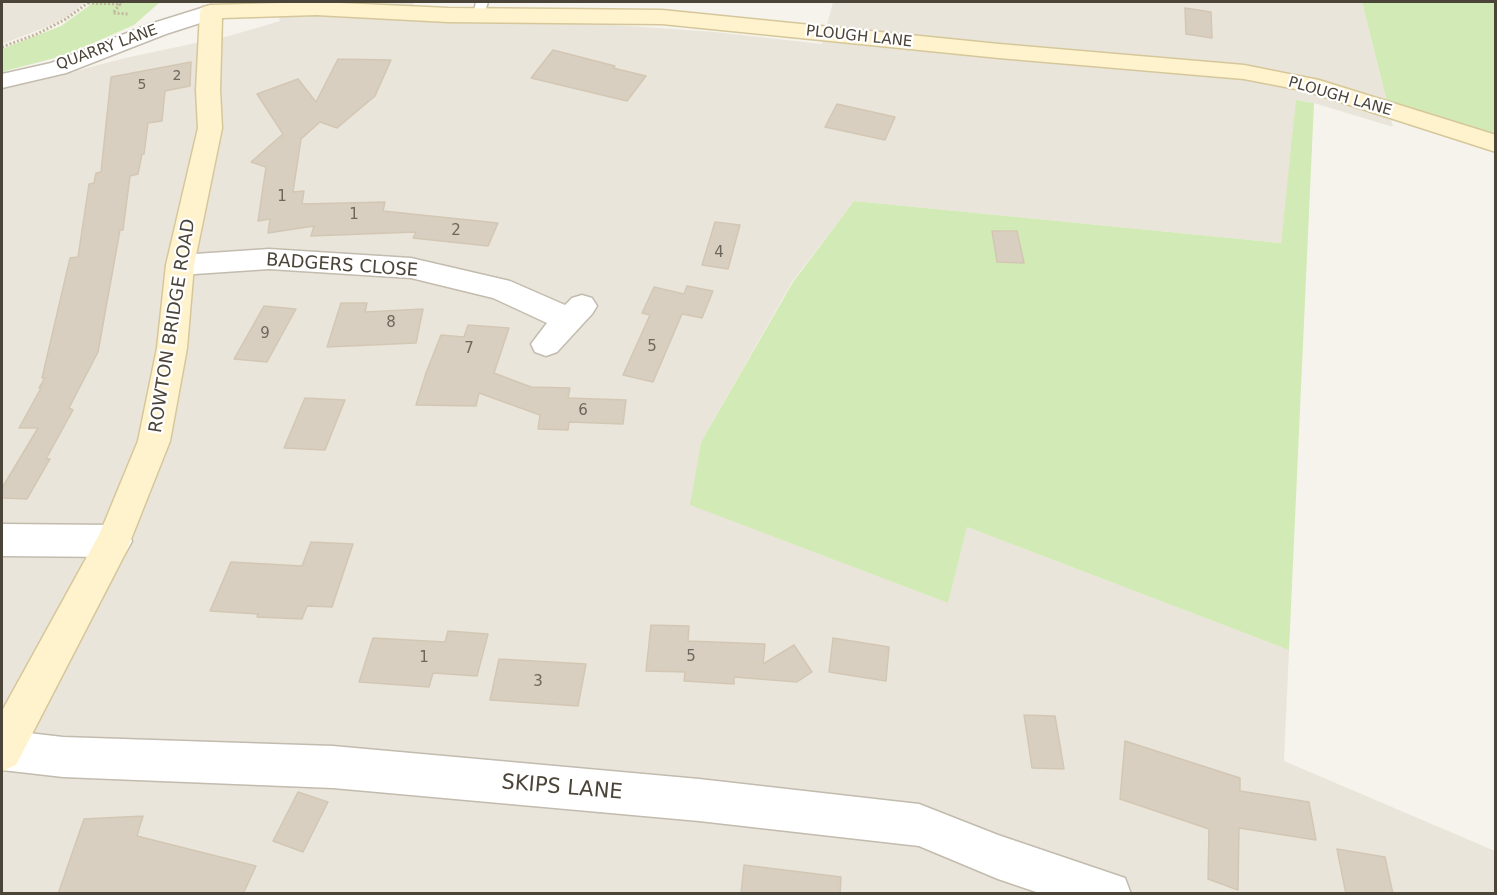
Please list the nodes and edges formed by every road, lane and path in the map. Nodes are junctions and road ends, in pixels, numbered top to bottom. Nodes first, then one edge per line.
1 (89, 2) edge
2 (208, 7) edge
3 (481, 8) edge
4 (2, 47) edge
5 (2, 81) edge
6 (1496, 144) edge
7 (180, 265) junction
8 (546, 344) dead end
9 (2, 540) edge
10 (114, 541) junction
11 (2, 750) edge
12 (1109, 894) edge

1 - 4 path
2 - 3 street, PLOUGH LANE
2 - 5 street, QUARRY LANE
2 - 7 street, ROWTON BRIDGE ROAD
3 - 6 street, PLOUGH LANE
7 - 8 street, BADGERS CLOSE
7 - 10 street, ROWTON BRIDGE ROAD
9 - 10 street
10 - 11 street, ROWTON BRIDGE ROAD
11 - 12 street, SKIPS LANE

